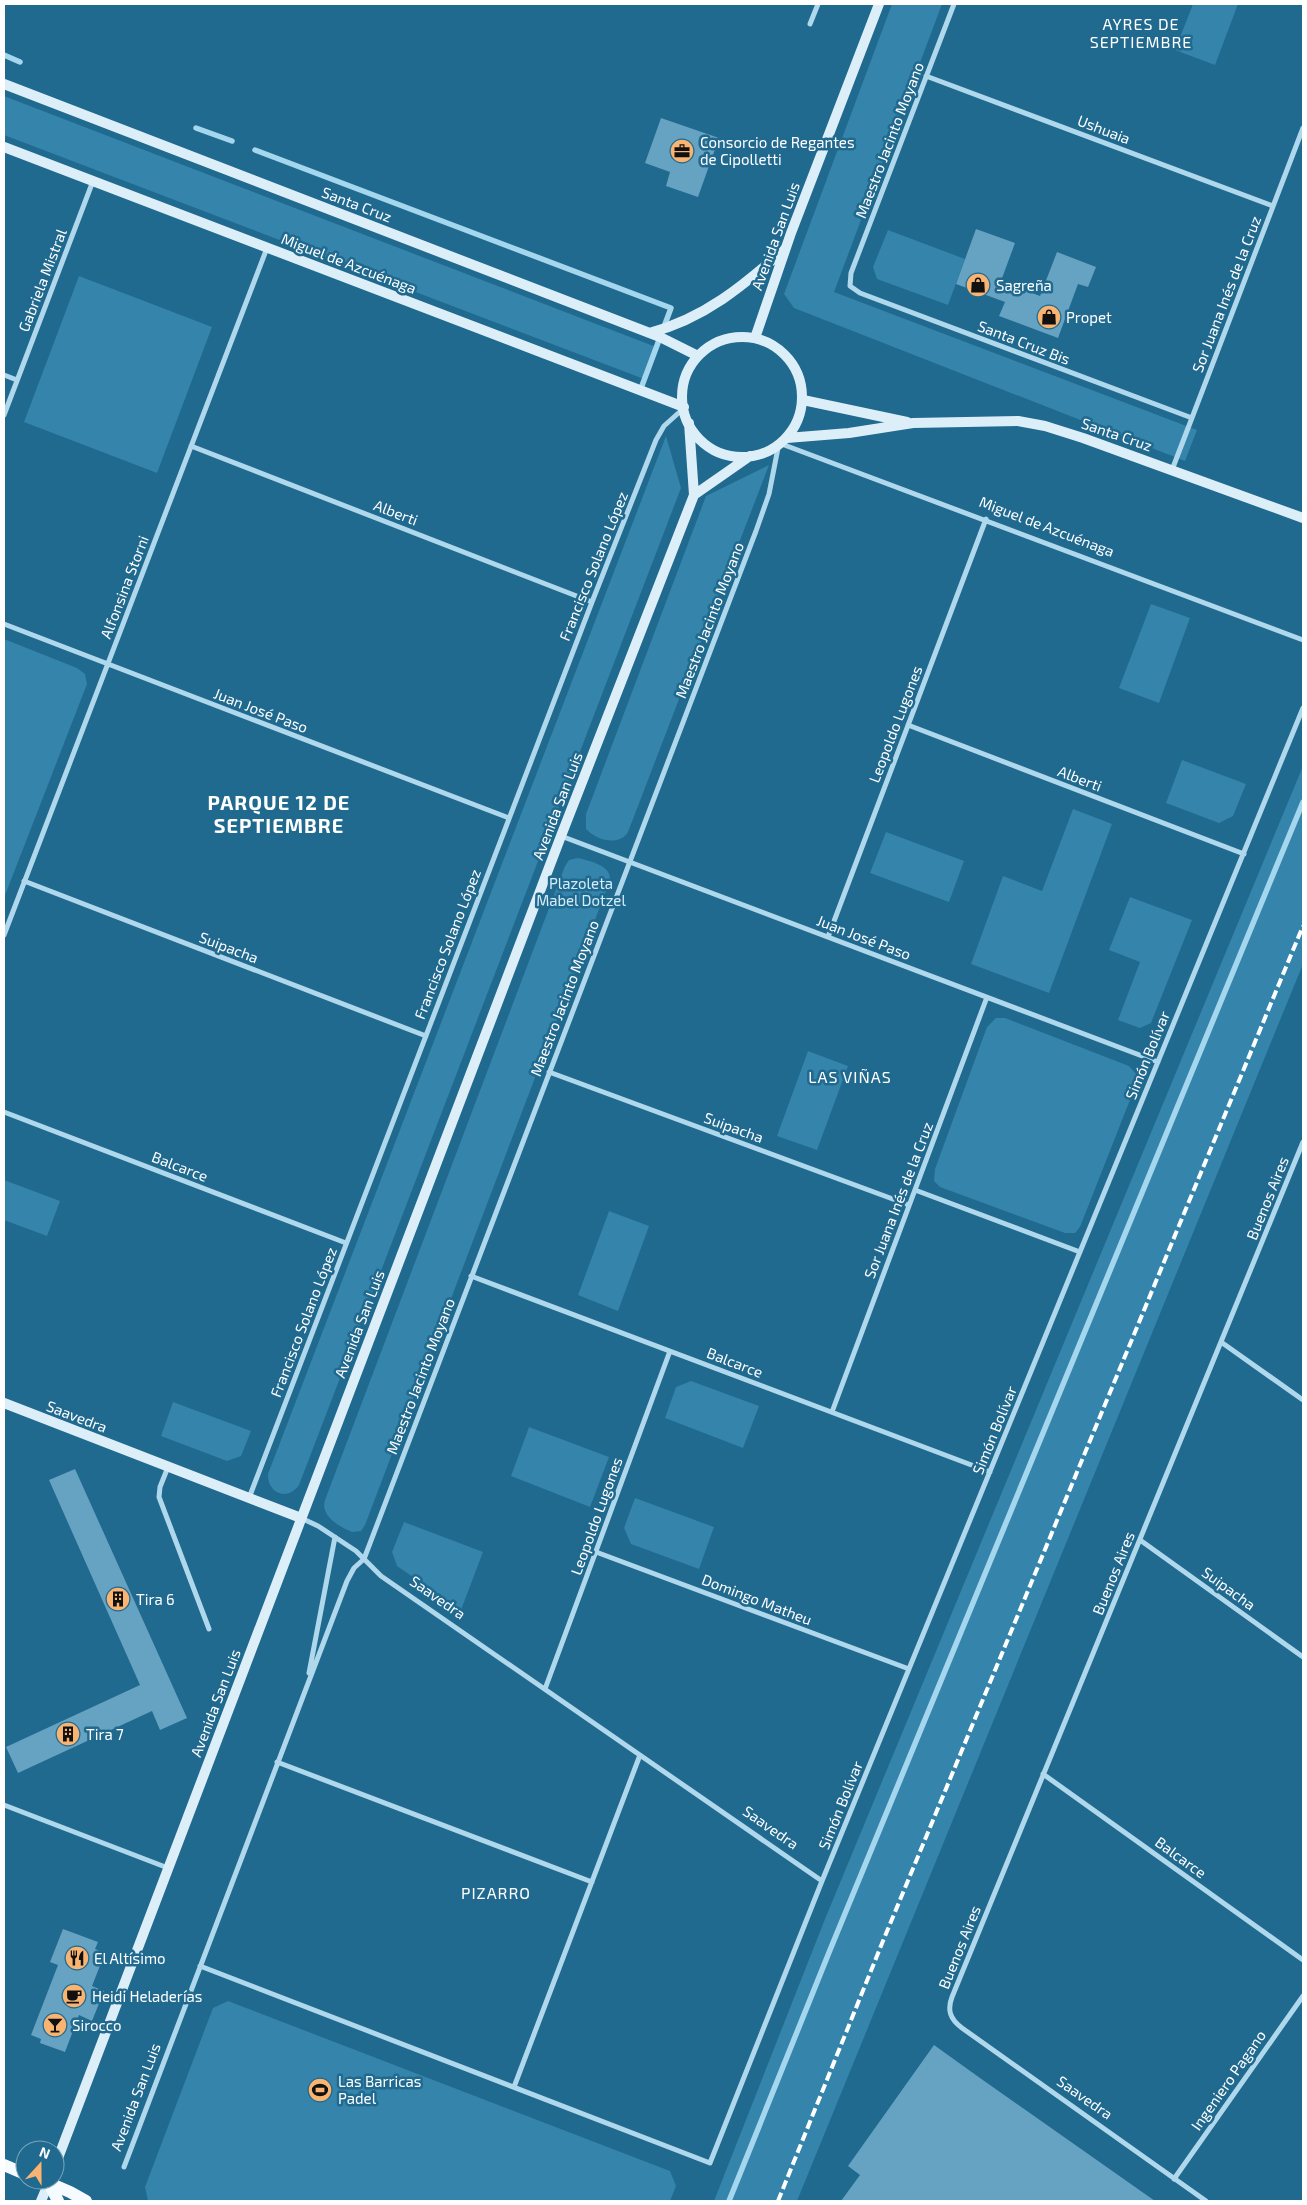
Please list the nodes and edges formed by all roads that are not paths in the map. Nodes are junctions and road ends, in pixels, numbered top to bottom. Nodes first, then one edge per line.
1 (818, 4) edge
2 (879, 4) edge
3 (954, 4) edge
4 (810, 24) dead end
5 (926, 76) junction
6 (4, 84) edge
7 (1303, 128) edge
8 (4, 147) edge
9 (93, 181) junction
10 (1273, 206) junction
11 (267, 248) junction
12 (786, 248) junction
13 (850, 286) joint
14 (649, 333) junction
15 (755, 338) junction
16 (698, 356) junction
17 (4, 375) edge
18 (17, 380) junction
19 (803, 400) junction
20 (684, 407) junction
21 (4, 415) edge
22 (1192, 418) junction
23 (689, 423) junction
24 (913, 423) junction
25 (783, 440) junction
26 (191, 446) junction
27 (750, 456) junction
28 (1172, 470) junction
29 (694, 495) junction
30 (1303, 518) edge
31 (986, 519) junction
32 (592, 602) junction
33 (4, 624) edge
34 (1303, 640) edge
35 (108, 664) junction
36 (1303, 708) edge
37 (908, 725) junction
38 (509, 818) junction
39 (561, 836) junction
40 (1244, 854) junction
41 (629, 862) junction
42 (24, 881) junction
43 (4, 935) edge
44 (828, 937) junction
45 (987, 997) junction
46 (426, 1036) junction
47 (1158, 1062) junction
48 (549, 1072) junction
49 (4, 1112) edge
50 (1303, 1142) edge
51 (915, 1190) junction
52 (909, 1205) junction
53 (346, 1243) junction
54 (1080, 1252) junction
55 (471, 1276) junction
56 (1221, 1342) junction
57 (670, 1351) junction
58 (1303, 1400) edge
59 (4, 1404) edge
60 (832, 1412) junction
61 (168, 1467) junction
62 (990, 1472) junction
63 (249, 1498) junction
64 (301, 1518) junction
65 (335, 1537) junction
66 (1140, 1540) junction
67 (596, 1552) junction
68 (364, 1559) junction
69 (209, 1629) dead end
70 (1303, 1657) edge
71 (909, 1669) junction
72 (545, 1689) junction
73 (300, 1702) junction
74 (640, 1755) junction
75 (277, 1762) junction
76 (1044, 1774) junction
77 (4, 1805) edge
78 (168, 1868) junction
79 (822, 1881) junction
80 (592, 1882) junction
81 (1303, 1960) edge
82 (200, 1966) junction
83 (1303, 1996) edge
84 (950, 2014) joint
85 (514, 2087) junction
86 (65, 2140) edge
87 (124, 2167) dead end
88 (1174, 2178) junction
89 (52, 2190) edge
90 (65, 2190) edge
91 (58, 2201) edge
92 (86, 2201) edge
93 (1206, 2201) edge

1 - 4 street
2 - 12 main road, Avenida San Luis
3 - 5 street, Maestro Jacinto Moyano
5 - 10 street, Ushuaia
5 - 13 street, Maestro Jacinto Moyano
6 - 14 main road, Santa Cruz
7 - 10 street, Sor Juana Inés de la Cruz
8 - 9 main road, Miguel de Azcuénaga
9 - 11 main road, Miguel de Azcuénaga
9 - 18 street, Gabriela Mistral
10 - 22 street, Sor Juana Inés de la Cruz
11 - 20 main road, Miguel de Azcuénaga
11 - 26 street, Alfonsina Storni
12 - 14 main road
12 - 15 main road, Avenida San Luis
13 - 22 street, Santa Cruz Bis
14 - 16 main road, Santa Cruz
15 - 16 main road, Avenida San Luis
15 - 19 main road, Avenida San Luis
16 - 20 main road, Avenida San Luis
17 - 18 street
18 - 21 street, Gabriela Mistral
19 - 24 main road, Santa Cruz
19 - 25 main road, Avenida San Luis
20 - 23 main road, Avenida San Luis
20 - 32 street, Francisco Solano López
22 - 28 street, Sor Juana Inés de la Cruz
23 - 27 main road, Avenida San Luis
23 - 29 main road, Avenida San Luis
24 - 25 main road, Santa Cruz
24 - 28 main road, Santa Cruz
25 - 27 main road, Avenida San Luis
25 - 31 street, Miguel de Azcuénaga
25 - 41 street, Maestro Jacinto Moyano
26 - 32 street, Alberti
26 - 35 street, Alfonsina Storni
27 - 29 main road, Avenida San Luis
28 - 30 main road, Santa Cruz
29 - 39 main road, Avenida San Luis
31 - 34 street, Miguel de Azcuénaga
31 - 37 street, Leopoldo Lugones
32 - 38 street, Francisco Solano López
33 - 35 street, Juan José Paso
35 - 38 street, Juan José Paso
35 - 42 street, Alfonsina Storni
36 - 40 street, Simón Bolívar
37 - 40 street, Alberti
37 - 44 street, Leopoldo Lugones
38 - 46 street, Francisco Solano López
39 - 41 street, Juan José Paso
39 - 64 main road, Avenida San Luis
40 - 47 street, Simón Bolívar
41 - 44 street, Juan José Paso
41 - 48 street, Maestro Jacinto Moyano
42 - 43 street, Alfonsina Storni
42 - 46 street, Suipacha
44 - 45 street, Juan José Paso
45 - 47 street, Juan José Paso
45 - 51 street, Sor Juana Inés de la Cruz
46 - 53 street, Francisco Solano López
47 - 54 street, Simón Bolívar
48 - 52 street, Suipacha
48 - 55 street, Maestro Jacinto Moyano
49 - 53 street, Balcarce
50 - 56 street, Buenos Aires
51 - 52 street, Sor Juana Inés de la Cruz
51 - 54 street
52 - 60 street, Sor Juana Inés de la Cruz
53 - 63 street, Francisco Solano López
54 - 62 street, Simón Bolívar
55 - 57 street, Balcarce
55 - 68 street, Maestro Jacinto Moyano
56 - 58 street
56 - 66 street, Buenos Aires
57 - 60 street, Balcarce
57 - 67 street, Leopoldo Lugones
59 - 61 main road, Saavedra
60 - 62 street, Balcarce
61 - 63 main road, Saavedra
61 - 69 street
62 - 71 street, Simón Bolívar
63 - 64 main road, Saavedra
64 - 65 street, Saavedra
64 - 78 main road, Avenida San Luis
65 - 68 street, Saavedra
65 - 73 street, Avenida San Luis
66 - 70 street, Suipacha
66 - 76 street, Buenos Aires
67 - 71 street, Domingo Matheu
67 - 72 street, Leopoldo Lugones
68 - 72 street, Saavedra
68 - 73 street, Avenida San Luis
71 - 79 street, Simón Bolívar
72 - 74 street, Saavedra
73 - 75 street, Avenida San Luis
74 - 79 street, Saavedra
74 - 80 street
75 - 80 street
75 - 82 street, Avenida San Luis
76 - 81 street, Balcarce
76 - 84 street, Buenos Aires
77 - 78 street
78 - 86 main road, Avenida San Luis
79 - 85 street, Simón Bolívar
80 - 85 street
82 - 85 street
82 - 87 street, Avenida San Luis
83 - 88 street, Ingeniero Pagano
84 - 88 street, Saavedra
88 - 93 street, Saavedra
89 - 91 main road
90 - 92 main road

